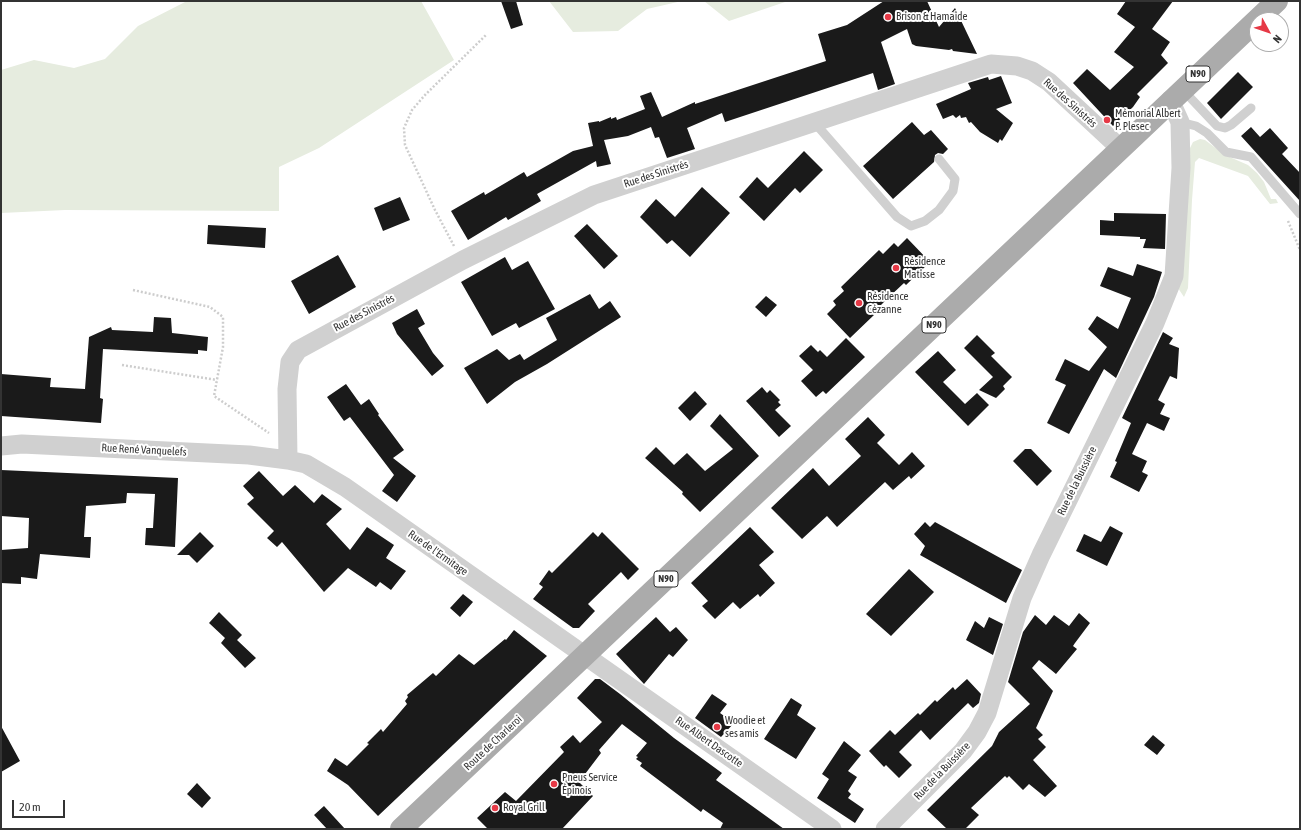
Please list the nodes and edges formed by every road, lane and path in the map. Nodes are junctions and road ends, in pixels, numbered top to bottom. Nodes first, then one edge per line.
1 (1277, 1) edge
2 (486, 36) dead end
3 (1176, 95) junction
4 (1251, 108) dead end
5 (814, 122) junction
6 (1180, 122) junction
7 (1120, 148) junction
8 (939, 159) dead end
9 (1300, 214) edge
10 (463, 260) junction
11 (133, 290) dead end
12 (122, 365) dead end
13 (217, 380) junction
14 (287, 438) junction
15 (1, 446) edge
16 (288, 460) junction
17 (585, 656) junction
18 (401, 829) edge
19 (832, 829) edge
20 (886, 829) edge

1 - 3 main road, N90
2 - 10 path
3 - 4 lane
3 - 6 street, Rue de la Buissière
3 - 7 main road, N90
5 - 7 street, Rue des Sinistrés
5 - 8 lane
5 - 10 street, Rue des Sinistrés
6 - 9 lane
6 - 20 street, Rue de la Buissière
7 - 17 main road, N90
10 - 14 street, Rue des Sinistrés
11 - 13 path
12 - 13 path
13 - 14 path
14 - 16 street, Rue des Sinistrés
15 - 16 street, Rue René Vanquelefs
16 - 17 street, Rue de l'Ermitage
17 - 18 main road, Route de Charleroi / N90
17 - 19 street, Rue Albert Dascotte

